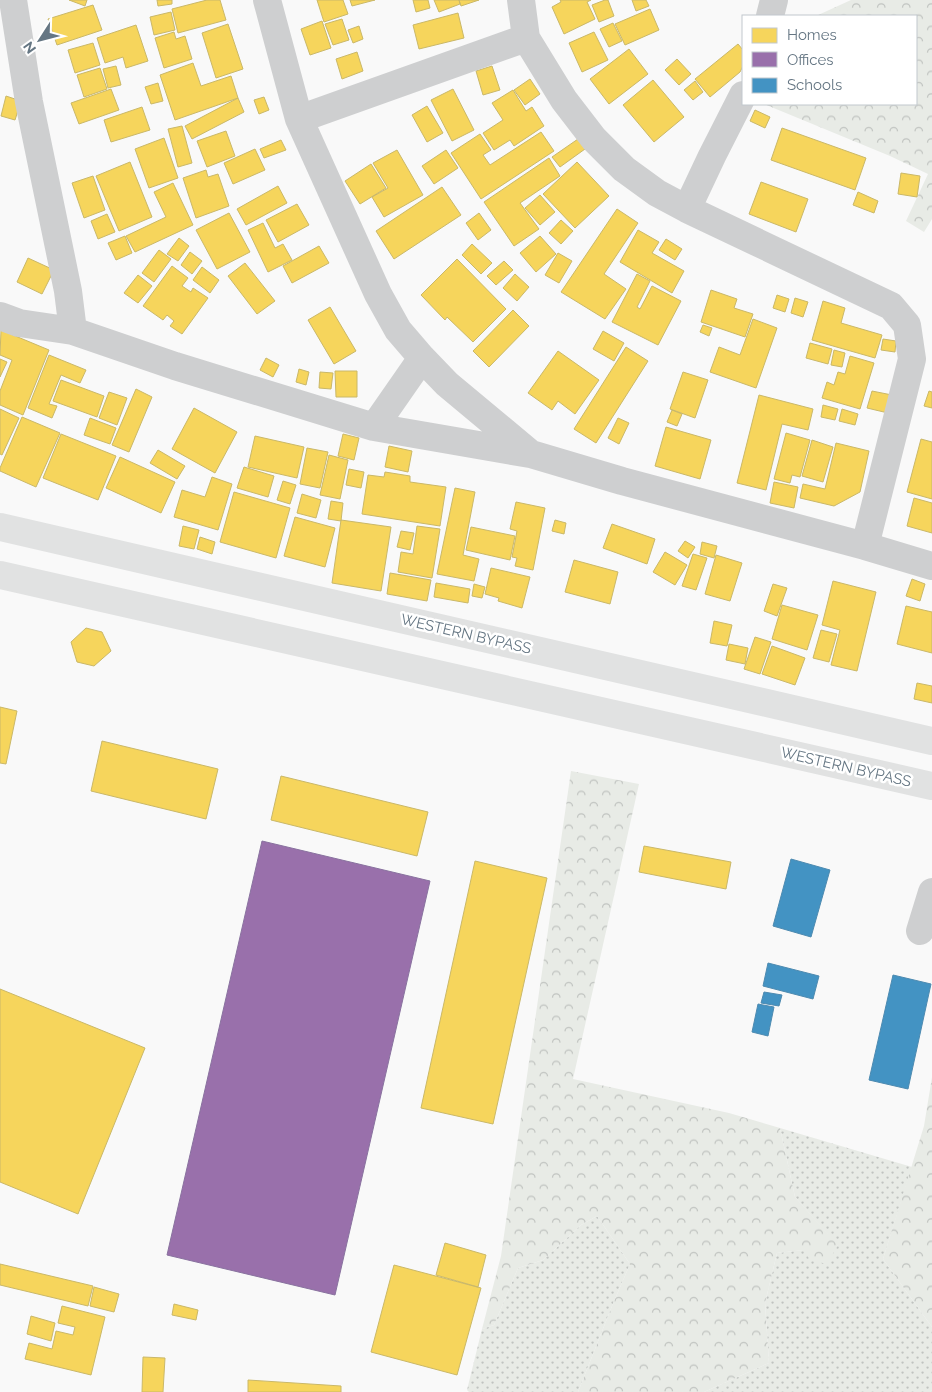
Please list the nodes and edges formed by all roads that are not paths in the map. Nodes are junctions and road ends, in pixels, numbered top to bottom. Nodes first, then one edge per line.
1 (4, 0) edge
2 (13, 0) edge
3 (267, 0) edge
4 (521, 0) edge
5 (774, 0) edge
6 (0, 8) edge
7 (770, 15) edge
8 (526, 38) junction
9 (742, 97) edge
10 (299, 119) junction
11 (687, 209) junction
12 (0, 316) edge
13 (73, 331) junction
14 (422, 358) junction
15 (374, 427) junction
16 (531, 454) junction
17 (0, 527) edge
18 (865, 546) junction
19 (932, 566) edge
20 (0, 575) edge
21 (932, 741) edge
22 (932, 786) edge
23 (932, 892) edge
24 (920, 931) dead end

1 - 6 street
2 - 13 street
3 - 10 street
4 - 8 street
5 - 7 street
8 - 10 street
8 - 11 street
9 - 11 street
10 - 14 street
11 - 18 street
12 - 13 street
13 - 15 street
14 - 15 street
14 - 16 street
15 - 16 street
16 - 18 street
17 - 21 highway, WESTERN BYPASS
18 - 19 street
20 - 22 highway, WESTERN BYPASS
23 - 24 street

